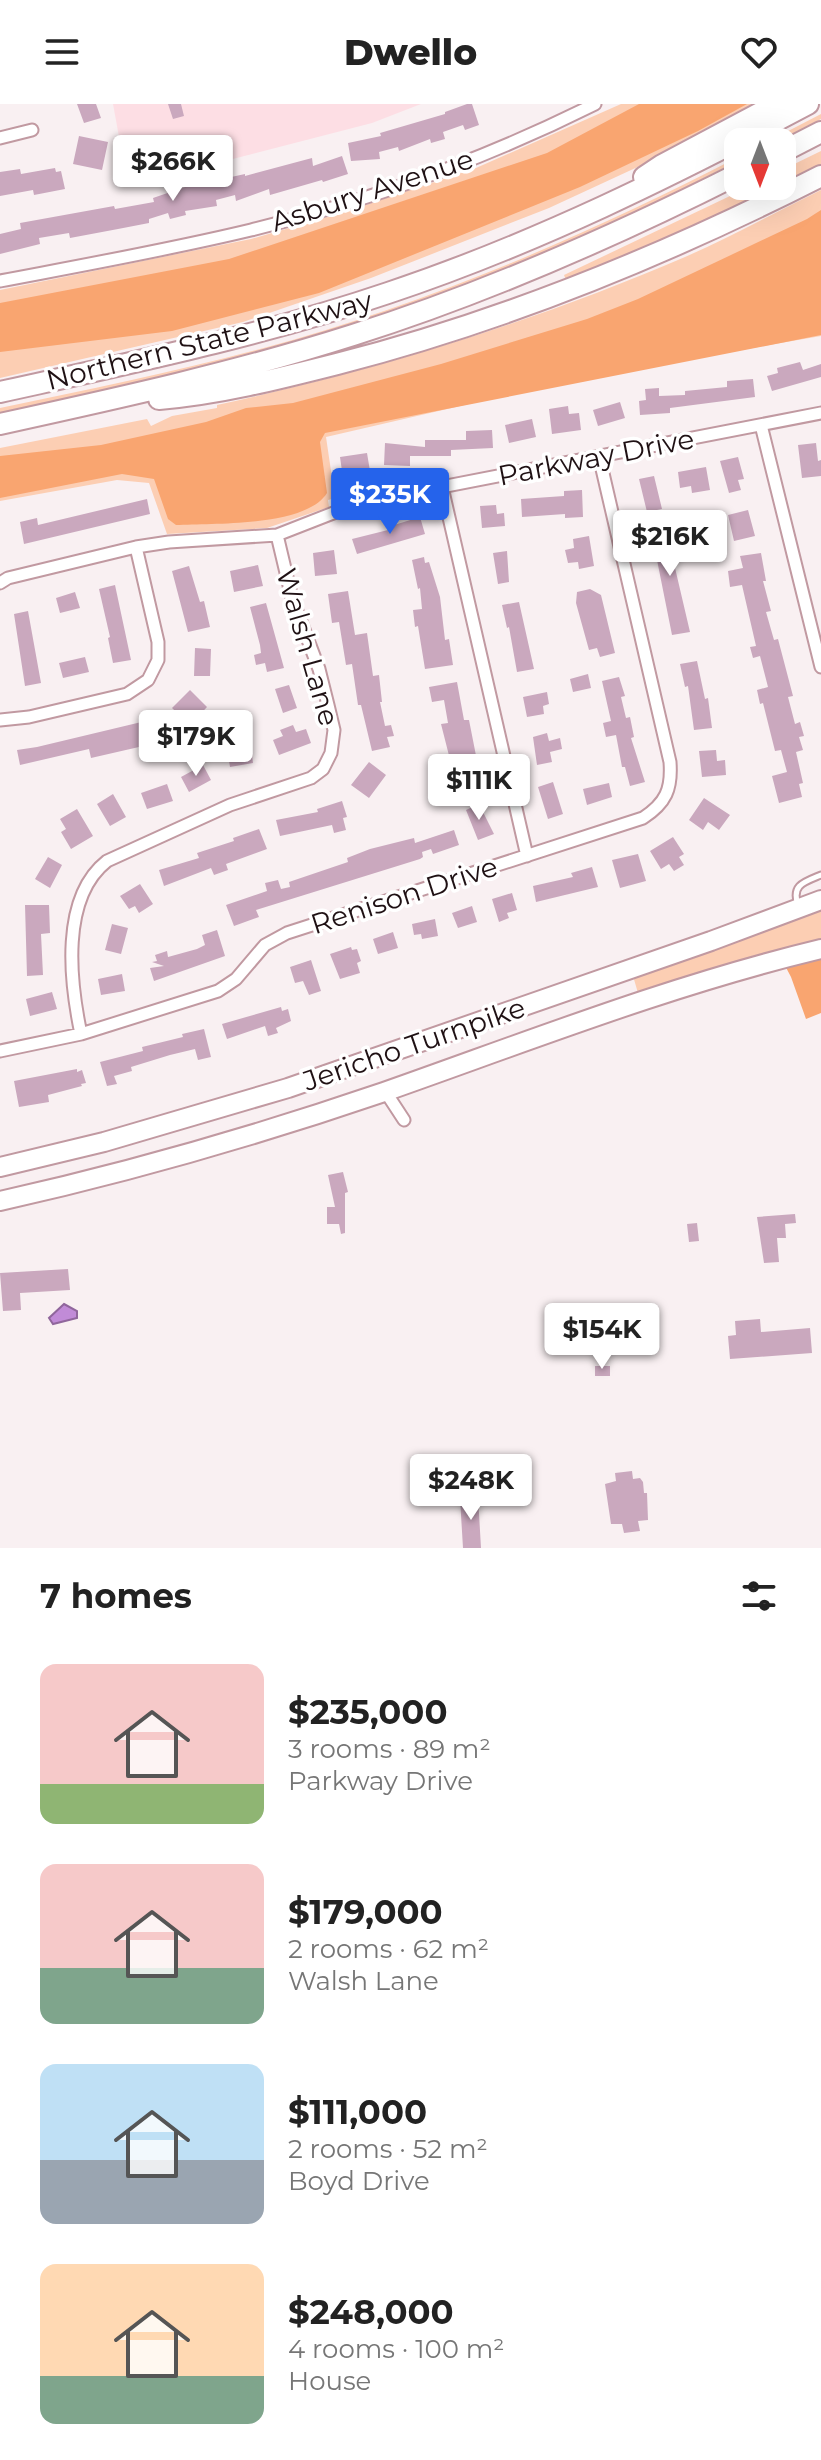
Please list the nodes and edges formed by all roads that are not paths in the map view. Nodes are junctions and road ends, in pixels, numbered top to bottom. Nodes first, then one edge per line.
1 (595, 104) edge
2 (777, 104) edge
3 (808, 104) edge
4 (32, 130) dead end
5 (821, 132) edge
6 (0, 138) edge
7 (796, 145) edge
8 (821, 176) edge
9 (724, 181) edge
10 (589, 214) junction
11 (0, 281) edge
12 (0, 392) edge
13 (87, 405) junction
14 (821, 413) edge
15 (0, 424) edge
16 (761, 425) junction
17 (599, 456) junction
18 (442, 487) junction
19 (277, 535) junction
20 (136, 547) junction
21 (0, 583) edge
22 (821, 667) edge
23 (0, 720) edge
24 (527, 856) junction
25 (821, 875) edge
26 (821, 900) edge
27 (799, 909) junction
28 (821, 949) edge
29 (608, 976) junction
30 (617, 1007) junction
31 (81, 1034) junction
32 (0, 1051) edge
33 (385, 1091) junction
34 (404, 1120) dead end
35 (0, 1167) edge
36 (0, 1201) edge

1 - 11 street, Asbury Avenue
2 - 10 highway
3 - 10 highway, Northern State Parkway
4 - 6 street
5 - 7 highway
8 - 13 highway
9 - 13 highway, Northern State Parkway
10 - 12 highway, Northern State Parkway
13 - 15 highway, Northern State Parkway
14 - 16 street, Parkway Drive
16 - 17 street, Parkway Drive
16 - 22 street
17 - 18 street, Parkway Drive
17 - 24 street, Renison Drive
18 - 19 street, Parkway Drive
18 - 24 street
19 - 20 street, Parkway Drive
19 - 31 street, Walsh Lane
20 - 21 street, Parkway Drive
20 - 23 street
24 - 31 street, Renison Drive
25 - 27 lane
26 - 27 main road, Jericho Turnpike
27 - 29 main road, Jericho Turnpike
28 - 30 main road, Jericho Turnpike
29 - 30 main road
29 - 35 main road, Jericho Turnpike
30 - 33 main road, Jericho Turnpike
31 - 32 street, Renison Drive
33 - 34 street
33 - 36 main road, Jericho Turnpike

